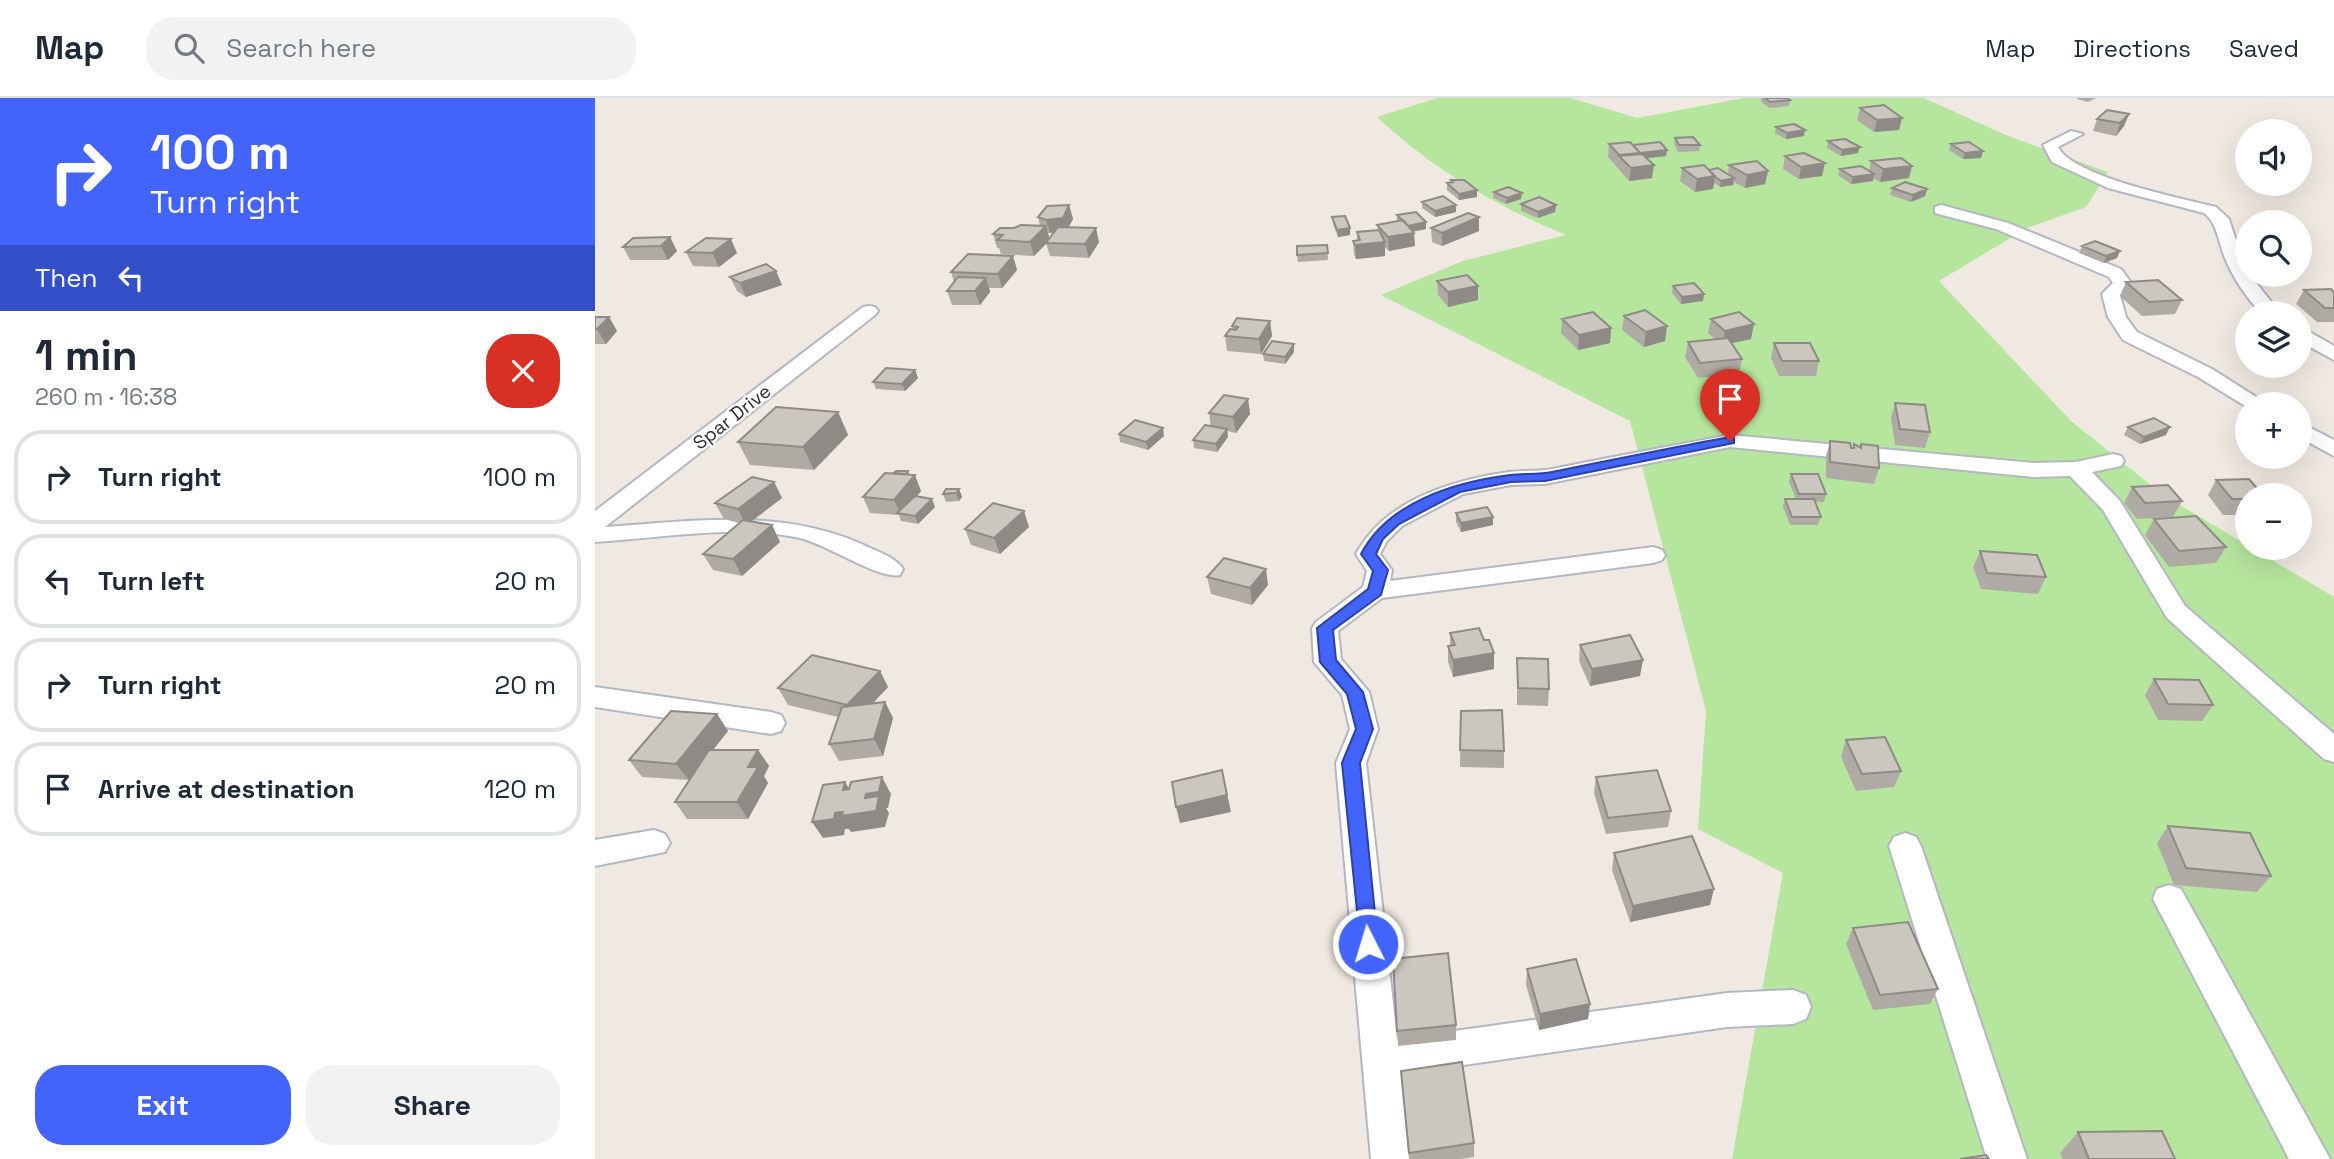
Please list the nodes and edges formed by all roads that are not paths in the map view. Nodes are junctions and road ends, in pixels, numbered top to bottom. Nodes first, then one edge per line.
1 (2076, 134) dead end
2 (1941, 209) dead end
3 (2261, 301) edge
4 (869, 311) dead end
5 (2312, 340) edge
6 (2334, 354) edge
7 (2237, 392) edge
8 (2312, 436) edge
9 (2334, 449) edge
10 (2113, 461) dead end
11 (2076, 469) junction
12 (595, 523) edge
13 (595, 535) edge
14 (1653, 555) dead end
15 (891, 569) dead end
16 (1375, 591) junction
17 (595, 697) edge
18 (771, 723) dead end
19 (2334, 751) edge
20 (654, 843) dead end
21 (1905, 846) dead end
22 (595, 853) edge
23 (2169, 899) dead end
24 (1793, 1007) dead end
25 (1380, 1059) junction
26 (1391, 1159) edge
27 (2007, 1159) edge
28 (2310, 1159) edge

1 - 3 street
2 - 7 street
4 - 12 street, Spar Drive
5 - 6 street
8 - 9 street
10 - 11 street
11 - 16 street
11 - 19 street
13 - 15 street
14 - 16 street
16 - 25 street
17 - 18 street
20 - 22 street
21 - 27 street
23 - 28 street
24 - 25 street
25 - 26 street

